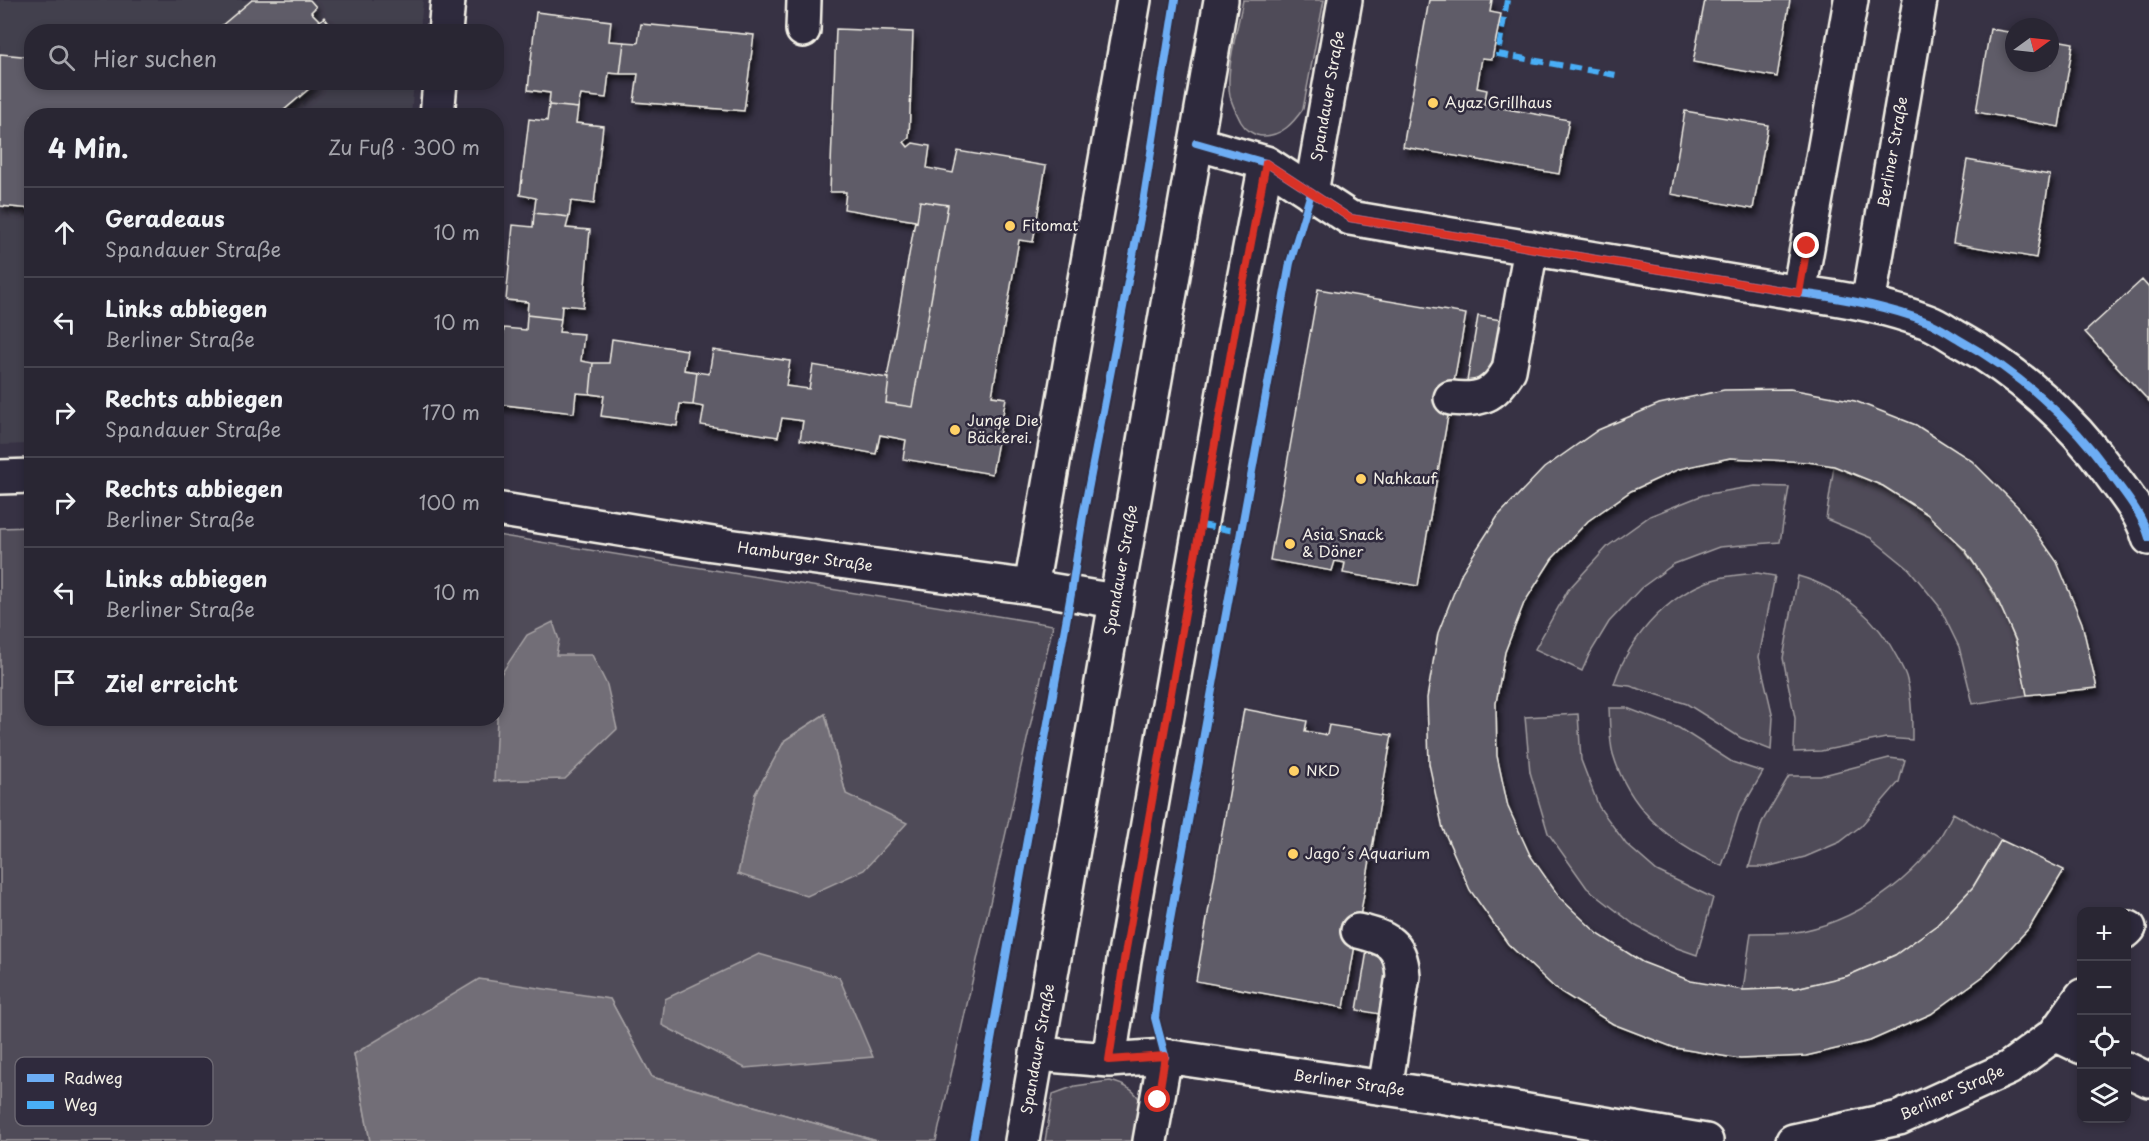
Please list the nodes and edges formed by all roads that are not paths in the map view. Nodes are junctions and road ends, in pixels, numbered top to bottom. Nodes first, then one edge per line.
1 (448, 0) edge
2 (1134, 0) edge
3 (1221, 0) edge
4 (1345, 0) edge
5 (1851, 0) edge
6 (1920, 0) edge
7 (446, 24) edge
8 (439, 90) edge
9 (438, 108) edge
10 (1196, 143) junction
11 (1266, 163) junction
12 (1311, 193) junction
13 (1531, 248) junction
14 (1799, 293) junction
15 (1868, 304) junction
16 (1451, 398) dead end
17 (24, 476) edge
18 (0, 477) edge
19 (504, 510) edge
20 (2147, 527) edge
21 (1031, 587) junction
22 (1115, 601) junction
23 (1358, 931) dead end
24 (2077, 1012) edge
25 (2068, 1040) edge
26 (1037, 1054) junction
27 (1165, 1056) junction
28 (1109, 1060) junction
29 (2131, 1071) edge
30 (2149, 1080) edge
31 (1385, 1088) junction
32 (1658, 1137) edge
33 (1022, 1141) edge
34 (1150, 1141) edge
35 (1706, 1141) edge
36 (1793, 1141) edge

1 - 7 street
2 - 21 street
3 - 10 street, Spandauer Straße
4 - 12 street, Spandauer Straße
5 - 14 street
6 - 15 street, Berliner Straße
8 - 9 street
10 - 11 street
10 - 22 street, Spandauer Straße
11 - 12 street
11 - 28 street
12 - 13 street
13 - 14 street
13 - 16 street
14 - 15 street
15 - 20 street
17 - 18 street
19 - 21 street, Hamburger Straße
21 - 22 street, Hamburger Straße
22 - 26 street, Spandauer Straße
23 - 31 street
24 - 25 street, Berliner Straße
25 - 36 street, Berliner Straße
26 - 28 street, Berliner Straße
26 - 33 street, Spandauer Straße
27 - 28 street, Berliner Straße
27 - 31 street, Berliner Straße
27 - 34 street
29 - 30 street
31 - 32 street, Berliner Straße
32 - 35 street, Berliner Straße

